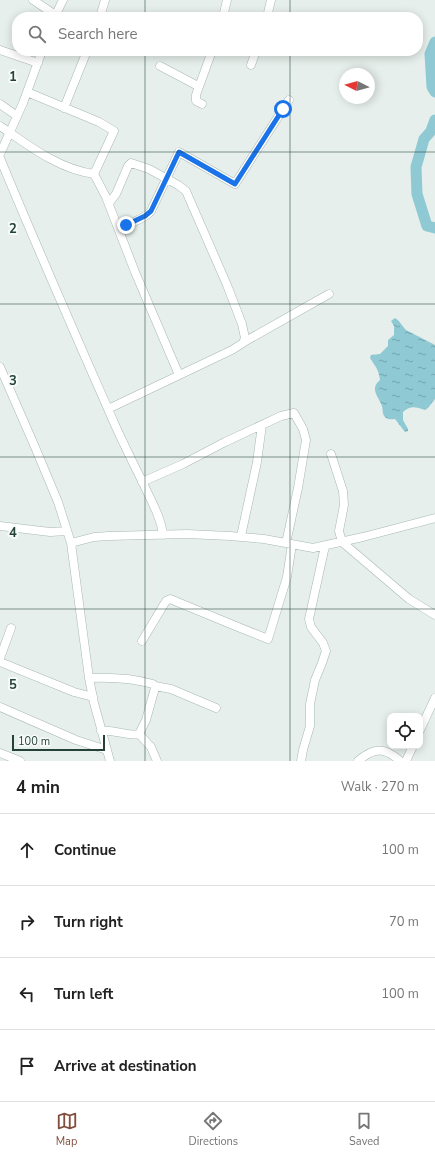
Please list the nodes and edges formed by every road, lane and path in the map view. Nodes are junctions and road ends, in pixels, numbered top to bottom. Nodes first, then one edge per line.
1 (33, 0) edge
2 (63, 0) edge
3 (106, 0) edge
4 (227, 0) edge
5 (271, 0) edge
6 (49, 12) edge
7 (57, 12) edge
8 (102, 12) edge
9 (224, 12) edge
10 (268, 12) edge
11 (0, 50) edge
12 (12, 54) edge
13 (18, 56) edge
14 (40, 56) edge
15 (85, 56) edge
16 (210, 56) edge
17 (254, 56) edge
18 (38, 63) junction
19 (251, 65) dead end
20 (160, 66) dead end
21 (198, 86) junction
22 (28, 92) junction
23 (289, 100) dead end
24 (0, 104) edge
25 (202, 104) dead end
26 (64, 108) junction
27 (17, 116) junction
28 (0, 126) edge
29 (10, 133) junction
30 (0, 154) edge
31 (0, 158) edge
32 (94, 174) junction
33 (166, 179) junction
34 (109, 203) junction
35 (119, 230) junction
36 (329, 294) dead end
37 (244, 342) junction
38 (0, 367) edge
39 (179, 375) junction
40 (0, 389) edge
41 (9, 389) junction
42 (108, 409) junction
43 (262, 425) junction
44 (330, 454) dead end
45 (142, 482) junction
46 (435, 518) edge
47 (0, 526) edge
48 (67, 531) junction
49 (163, 535) junction
50 (240, 536) junction
51 (342, 542) junction
52 (70, 543) junction
53 (289, 544) junction
54 (325, 546) junction
55 (435, 615) edge
56 (11, 628) dead end
57 (142, 641) dead end
58 (0, 658) edge
59 (0, 662) edge
60 (89, 678) junction
61 (155, 686) junction
62 (93, 697) junction
63 (435, 698) edge
64 (0, 707) edge
65 (216, 708) dead end
66 (423, 724) edge
67 (101, 731) junction
68 (139, 734) junction
69 (412, 749) edge
70 (107, 750) junction
71 (0, 753) edge
72 (20, 761) edge
73 (110, 761) edge
74 (157, 761) edge
75 (301, 761) edge
76 (358, 761) edge
77 (400, 761) edge
78 (406, 761) edge

1 - 6 street
2 - 7 street
3 - 8 street
4 - 9 street
5 - 10 street
11 - 12 street
13 - 18 street
14 - 18 street
15 - 26 street
16 - 21 street
17 - 19 street
18 - 22 street
20 - 21 street
21 - 25 street
22 - 26 street
22 - 27 street
23 - 33 street
24 - 27 street
26 - 32 street
27 - 29 street
28 - 29 street
29 - 30 street
29 - 32 street
31 - 42 street
32 - 34 street
33 - 34 street
33 - 35 street
33 - 37 street
34 - 35 street
35 - 39 street
36 - 37 street
37 - 39 street
38 - 41 street
39 - 42 street
40 - 41 street
41 - 48 street
42 - 45 street
43 - 45 street
43 - 50 street
43 - 53 street
44 - 51 street
45 - 49 street
46 - 51 street
47 - 48 street
48 - 52 street
49 - 50 street
49 - 52 street
50 - 53 street
51 - 54 street
51 - 55 street
52 - 60 street
53 - 54 street
53 - 57 street
54 - 75 street
56 - 58 street
59 - 62 street
60 - 61 street
60 - 62 street
61 - 65 street
61 - 68 street
62 - 67 street
63 - 66 street
64 - 70 street
67 - 68 street
67 - 70 street
68 - 74 street
69 - 78 street
70 - 73 street
71 - 72 street
76 - 77 street

